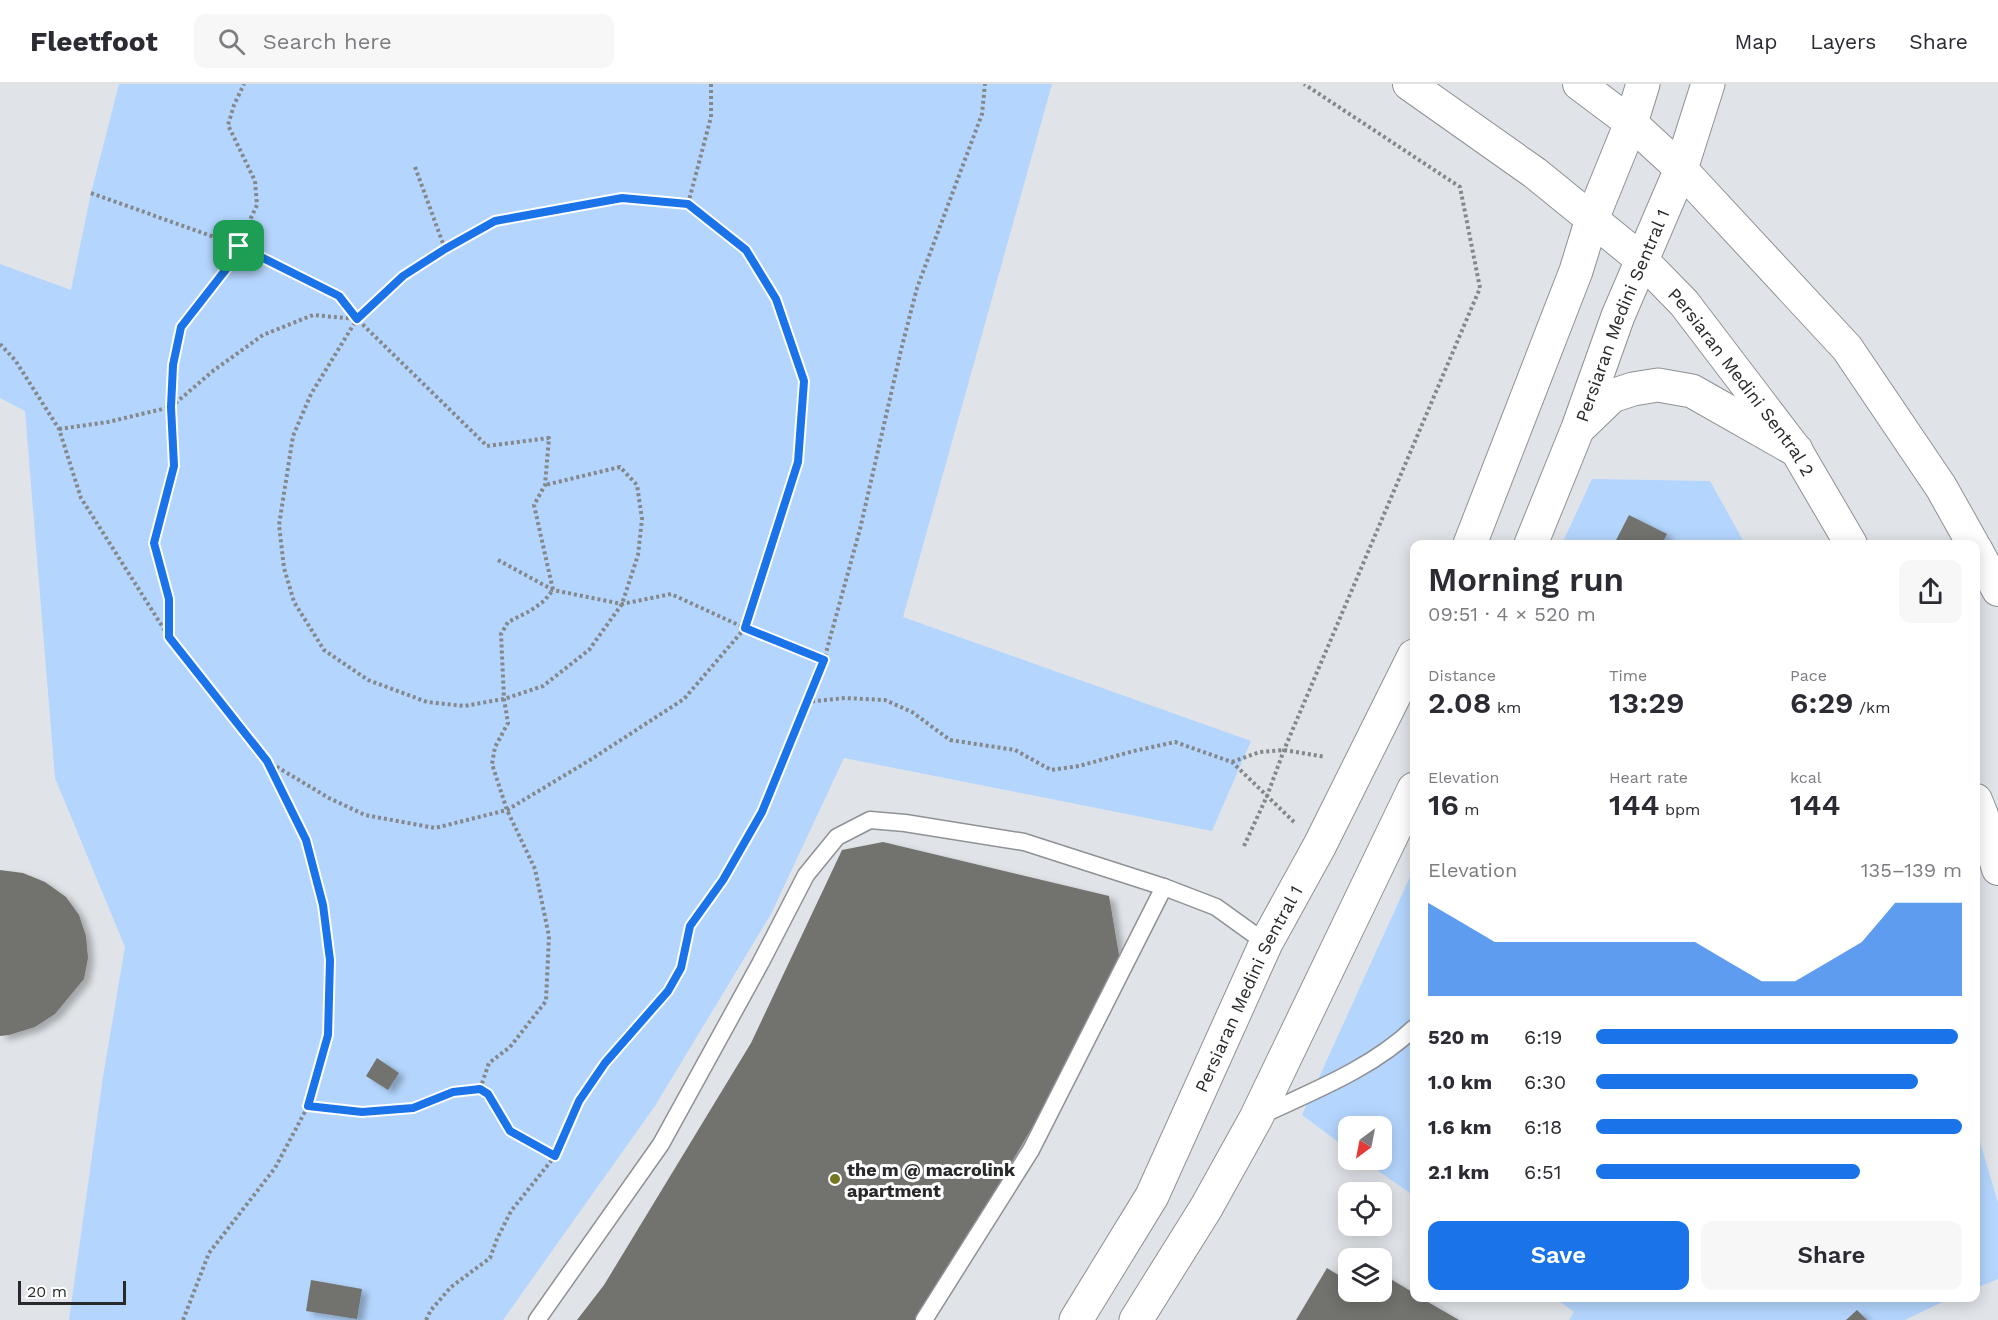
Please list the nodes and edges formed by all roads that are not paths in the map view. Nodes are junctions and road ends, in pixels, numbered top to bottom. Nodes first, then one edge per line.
1 (1409, 84) edge
2 (1580, 84) edge
3 (1643, 84) edge
4 (1708, 84) edge
5 (1631, 123) junction
6 (1681, 169) junction
7 (1592, 219) junction
8 (1642, 260) junction
9 (1578, 428) junction
10 (1796, 450) junction
11 (1472, 540) edge
12 (1533, 540) edge
13 (1849, 540) edge
14 (1971, 540) edge
15 (1980, 556) edge
16 (1998, 590) edge
17 (1410, 664) edge
18 (1410, 797) edge
19 (1980, 809) edge
20 (1998, 869) edge
21 (1164, 887) junction
22 (1266, 943) junction
23 (1410, 1032) edge
24 (1256, 1118) junction
25 (537, 1320) edge
26 (924, 1320) edge
27 (1076, 1320) edge
28 (1136, 1320) edge

1 - 7 street, Persiaran Medini Sentral 2
2 - 5 street
3 - 5 street
4 - 6 street, Persiaran Medini Sentral 1
5 - 6 street
5 - 7 street
6 - 8 street, Persiaran Medini Sentral 1
6 - 14 street
7 - 8 street, Persiaran Medini Sentral 2
7 - 11 street
8 - 9 street, Persiaran Medini Sentral 1
8 - 10 street, Persiaran Medini Sentral 2
9 - 10 street
9 - 12 street, Persiaran Medini Sentral 1
10 - 13 street, Persiaran Medini Sentral 2
15 - 16 street
17 - 22 street, Persiaran Medini Sentral 1
18 - 24 street
19 - 20 street
21 - 22 lane
21 - 25 lane
21 - 26 lane
22 - 27 street, Persiaran Medini Sentral 1
23 - 24 lane
24 - 28 street

